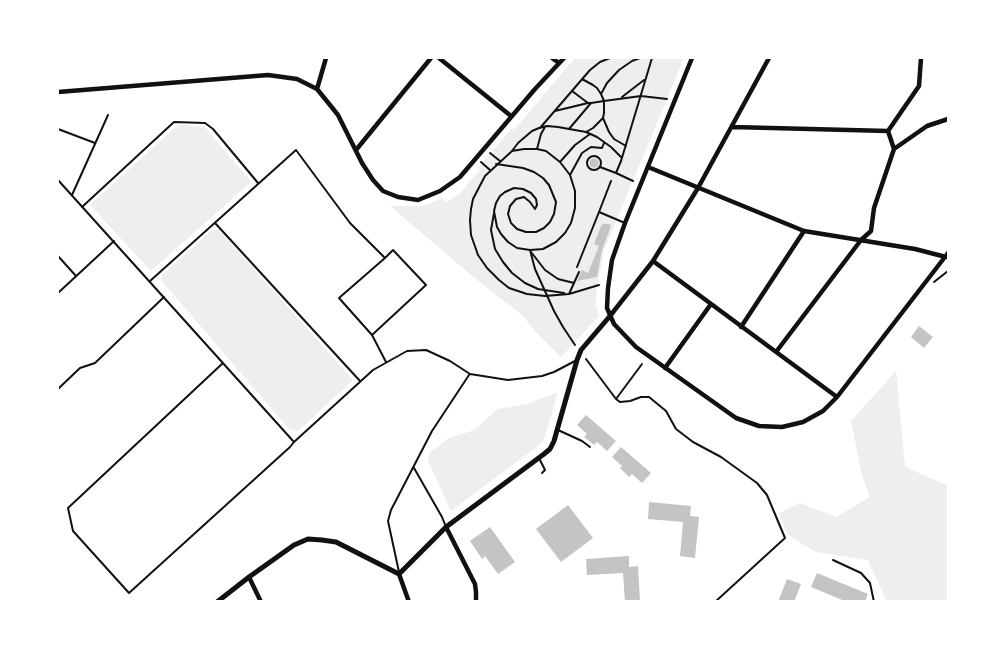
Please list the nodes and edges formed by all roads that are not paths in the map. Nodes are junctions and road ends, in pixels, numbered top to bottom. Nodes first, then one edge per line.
1 (326, 58) edge
2 (431, 58) edge
3 (439, 58) edge
4 (552, 58) edge
5 (564, 58) edge
6 (692, 58) edge
7 (769, 58) edge
8 (921, 58) edge
9 (559, 63) junction
10 (318, 90) junction
11 (58, 92) edge
12 (108, 115) dead end
13 (511, 116) junction
14 (948, 118) edge
15 (732, 127) junction
16 (58, 129) edge
17 (888, 132) junction
18 (95, 143) junction
19 (356, 150) junction
20 (894, 150) junction
21 (648, 167) junction
22 (58, 180) edge
23 (612, 181) dead end
24 (258, 183) junction
25 (698, 188) junction
26 (72, 196) junction
27 (82, 207) junction
28 (599, 212) junction
29 (214, 222) junction
30 (625, 223) junction
31 (804, 231) junction
32 (861, 240) junction
33 (114, 241) junction
34 (58, 256) edge
35 (948, 256) edge
36 (385, 258) junction
37 (653, 261) junction
38 (577, 267) dead end
39 (76, 276) junction
40 (150, 281) junction
41 (58, 293) edge
42 (164, 297) junction
43 (711, 304) junction
44 (610, 316) junction
45 (741, 326) junction
46 (372, 335) junction
47 (776, 352) junction
48 (577, 360) junction
49 (386, 362) junction
50 (223, 363) junction
51 (665, 368) junction
52 (470, 374) junction
53 (360, 381) junction
54 (58, 389) edge
55 (837, 397) junction
56 (558, 430) junction
57 (294, 442) junction
58 (590, 447) dead end
59 (539, 458) junction
60 (413, 467) junction
61 (542, 473) dead end
62 (446, 527) junction
63 (832, 560) dead end
64 (399, 574) junction
65 (249, 577) junction
66 (217, 602) edge
67 (261, 602) edge
68 (409, 602) edge
69 (476, 602) edge
70 (874, 602) edge

1 - 10 street
2 - 19 street
3 - 13 street
4 - 9 street
5 - 9 street
6 - 21 street
7 - 15 street
8 - 17 street
9 - 13 street
10 - 11 street
10 - 19 street
12 - 18 lane
13 - 19 street
14 - 20 street
15 - 17 street
15 - 25 street
16 - 18 lane
17 - 20 street
18 - 26 lane
20 - 32 street
21 - 25 street
21 - 30 street
22 - 26 lane
23 - 28 lane
24 - 27 lane
24 - 29 lane
24 - 36 lane
25 - 31 street
25 - 37 street
26 - 27 lane
27 - 33 lane
28 - 30 lane
28 - 38 lane
29 - 40 lane
29 - 53 lane
30 - 44 street
31 - 32 street
31 - 45 street
32 - 35 street
32 - 47 street
33 - 39 lane
33 - 40 lane
34 - 39 lane
35 - 55 street
36 - 46 lane
36 - 46 lane
37 - 43 street
37 - 44 street
39 - 41 lane
40 - 42 lane
42 - 50 lane
42 - 54 lane
43 - 45 street
43 - 51 street
44 - 48 street
44 - 51 street
45 - 47 street
46 - 49 lane
47 - 55 street
48 - 52 lane
48 - 56 street
49 - 52 lane
49 - 53 lane
50 - 57 lane
50 - 57 lane
51 - 55 street
52 - 60 lane
53 - 57 lane
56 - 58 lane
56 - 59 street
59 - 61 lane
59 - 62 street
60 - 62 lane
60 - 64 lane
62 - 64 street
62 - 69 street
63 - 70 lane
64 - 65 street
64 - 68 street
65 - 66 street
65 - 67 street

